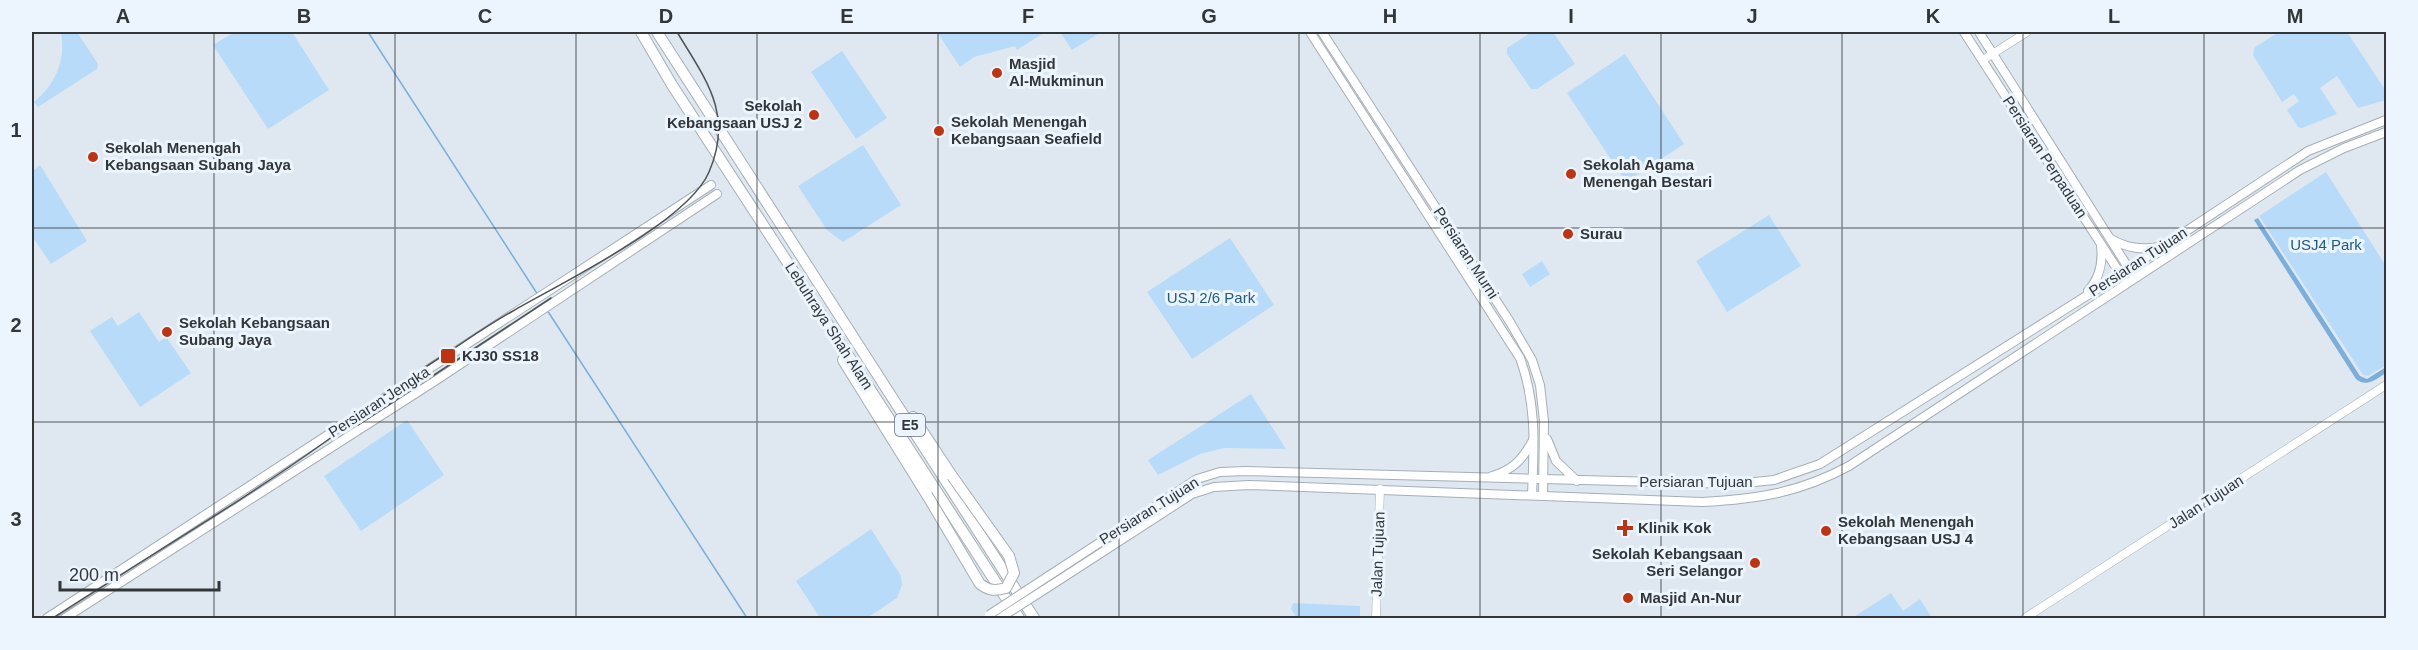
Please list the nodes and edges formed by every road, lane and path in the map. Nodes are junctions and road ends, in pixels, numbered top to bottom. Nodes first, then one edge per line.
1 (634, 32) edge
2 (641, 32) edge
3 (657, 32) edge
4 (1310, 32) edge
5 (1322, 32) edge
6 (1964, 32) edge
7 (1979, 32) edge
8 (2027, 32) edge
9 (1993, 53) junction
10 (1983, 60) junction
11 (672, 85) junction
12 (2386, 120) edge
13 (2386, 132) edge
14 (711, 185) dead end
15 (717, 194) dead end
16 (706, 195) junction
17 (785, 231) junction
18 (772, 237) junction
19 (2111, 239) junction
20 (2100, 241) junction
21 (2164, 246) junction
22 (2129, 268) junction
23 (2121, 274) junction
24 (2135, 278) junction
25 (2127, 283) junction
26 (2076, 302) junction
27 (2386, 385) edge
28 (1544, 421) junction
29 (1534, 438) junction
30 (1486, 478) junction
31 (1533, 480) junction
32 (1543, 480) junction
33 (1577, 481) junction
34 (1380, 489) junction
35 (1532, 495) junction
36 (1544, 496) junction
37 (201, 518) junction
38 (207, 526) junction
39 (987, 617) edge
40 (46, 618) edge
41 (65, 618) edge
42 (1000, 618) edge
43 (1019, 618) edge
44 (1034, 618) edge
45 (1376, 618) edge
46 (2025, 618) edge

1 - 11 highway
2 - 11 highway, Lebuhraya Shah Alam / E5
3 - 17 highway, Lebuhraya Shah Alam / E5
4 - 29 main road, Persiaran Murni
5 - 28 main road, Persiaran Murni
6 - 10 main road, Persiaran Perpaduan
7 - 9 main road, Persiaran Perpaduan
8 - 9 street
9 - 10 street
9 - 19 main road, Persiaran Perpaduan
10 - 20 main road, Persiaran Perpaduan
11 - 18 highway, Lebuhraya Shah Alam / E5
12 - 21 main road, Persiaran Tujuan
13 - 24 main road, Persiaran Tujuan
14 - 16 main road, Persiaran Jengka
15 - 16 main road, Persiaran Jengka
16 - 37 main road, Persiaran Jengka
16 - 38 main road, Persiaran Jengka
17 - 18 highway, bridge
17 - 44 highway, Lebuhraya Shah Alam / E5
18 - 43 highway, Lebuhraya Shah Alam / E5
19 - 21 main road
19 - 22 main road, Persiaran Perpaduan
20 - 23 main road, Persiaran Perpaduan
20 - 26 main road
21 - 22 main road, Persiaran Tujuan
22 - 23 main road, Persiaran Tujuan
22 - 24 main road, Persiaran Perpaduan
23 - 25 main road, Persiaran Perpaduan
23 - 26 main road, Persiaran Tujuan
24 - 25 main road, Persiaran Tujuan
25 - 36 main road, Persiaran Tujuan
26 - 33 main road, Persiaran Tujuan
27 - 46 street, Jalan Tujuan
28 - 32 main road, Persiaran Murni
28 - 33 main road
29 - 30 main road
29 - 31 main road, Persiaran Murni
30 - 31 main road, Persiaran Tujuan
30 - 39 main road, Persiaran Tujuan, bridge
31 - 32 main road, Persiaran Tujuan
31 - 35 main road, Persiaran Murni
32 - 33 main road, Persiaran Tujuan
32 - 36 main road, Persiaran Murni
34 - 35 main road, Persiaran Tujuan
34 - 42 main road, Persiaran Tujuan, bridge
34 - 45 street, Jalan Tujuan
35 - 36 main road, Persiaran Tujuan
37 - 38 main road
37 - 40 main road, Persiaran Jengka
38 - 41 main road, Persiaran Jengka

